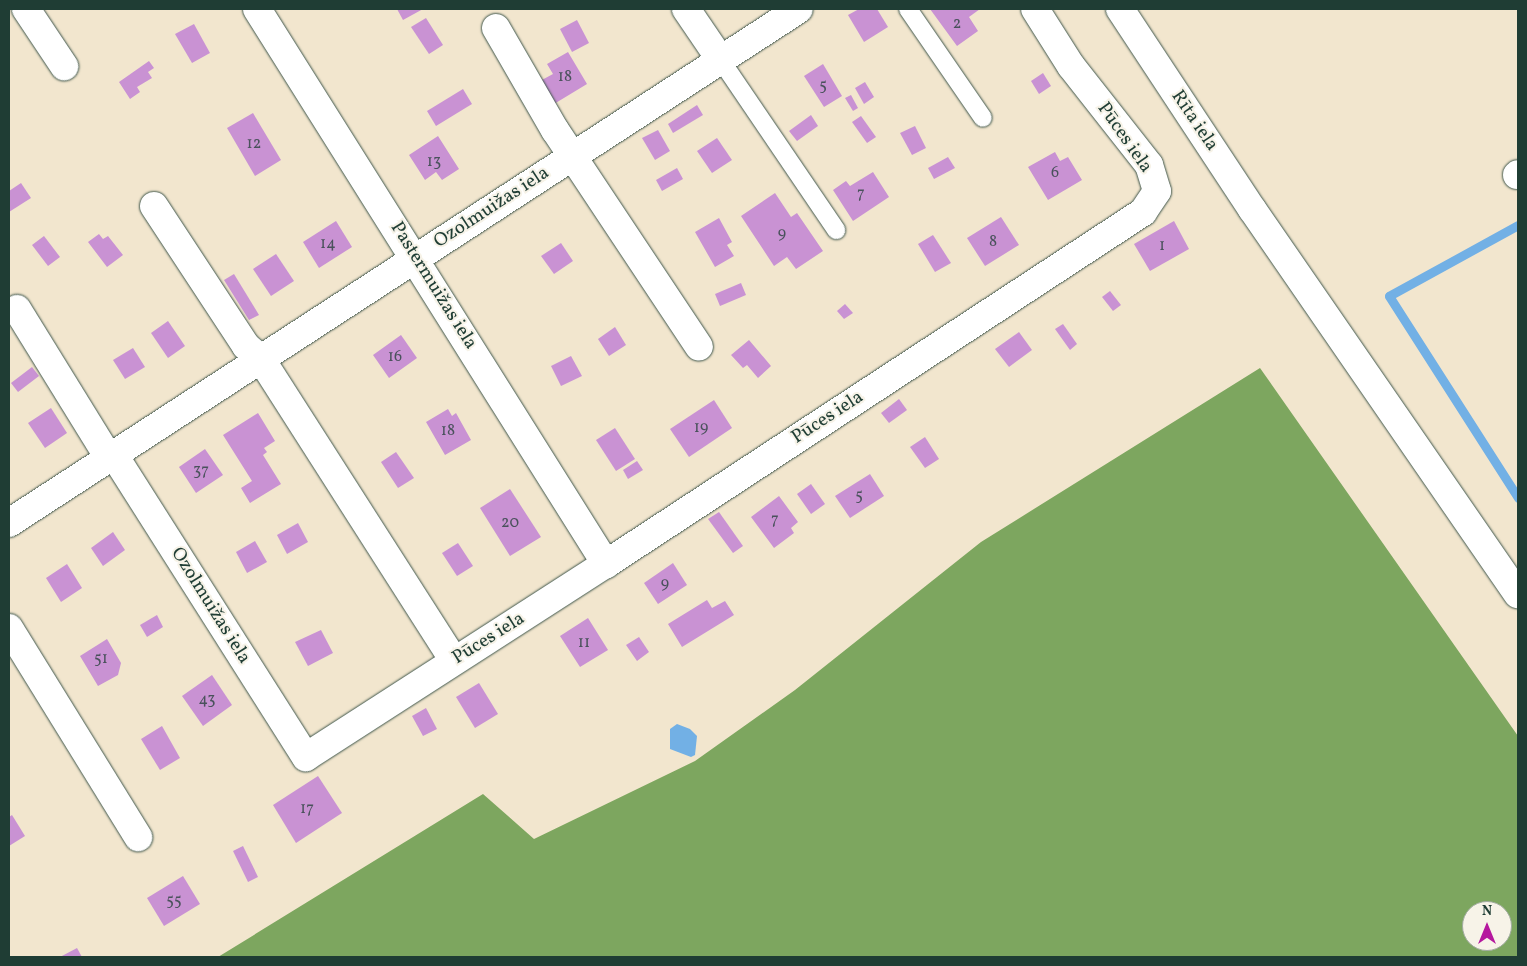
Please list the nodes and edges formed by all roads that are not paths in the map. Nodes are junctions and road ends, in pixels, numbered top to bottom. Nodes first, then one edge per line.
1 (26, 9) edge
2 (257, 9) edge
3 (686, 9) edge
4 (799, 9) edge
5 (908, 9) edge
6 (1035, 9) edge
7 (1120, 9) edge
8 (496, 28) dead end
9 (720, 58) junction
10 (64, 66) dead end
11 (983, 118) dead end
12 (572, 156) junction
13 (154, 206) dead end
14 (836, 230) dead end
15 (416, 258) junction
16 (17, 309) dead end
17 (699, 347) dead end
18 (261, 359) junction
19 (112, 456) junction
20 (9, 523) edge
21 (606, 564) junction
22 (1518, 594) edge
23 (9, 628) edge
24 (454, 661) junction
25 (306, 757) joint
26 (138, 837) dead end

1 - 10 street
2 - 15 street, Pastermuižas iela
3 - 9 street
4 - 9 street, Ozolmuižas iela
5 - 11 lane
6 - 21 street, Pūces iela
7 - 22 street, Rīta iela
8 - 12 street
9 - 12 street, Ozolmuižas iela
9 - 14 lane
12 - 15 street, Ozolmuižas iela
12 - 17 street
13 - 18 street
15 - 18 street, Ozolmuižas iela
15 - 21 street, Pastermuižas iela
16 - 19 street, Ozolmuižas iela
18 - 19 street, Ozolmuižas iela
18 - 24 street
19 - 20 street, Ozolmuižas iela
19 - 25 street, Ozolmuižas iela
21 - 24 street, Pūces iela
23 - 26 street
24 - 25 street, Pūces iela

